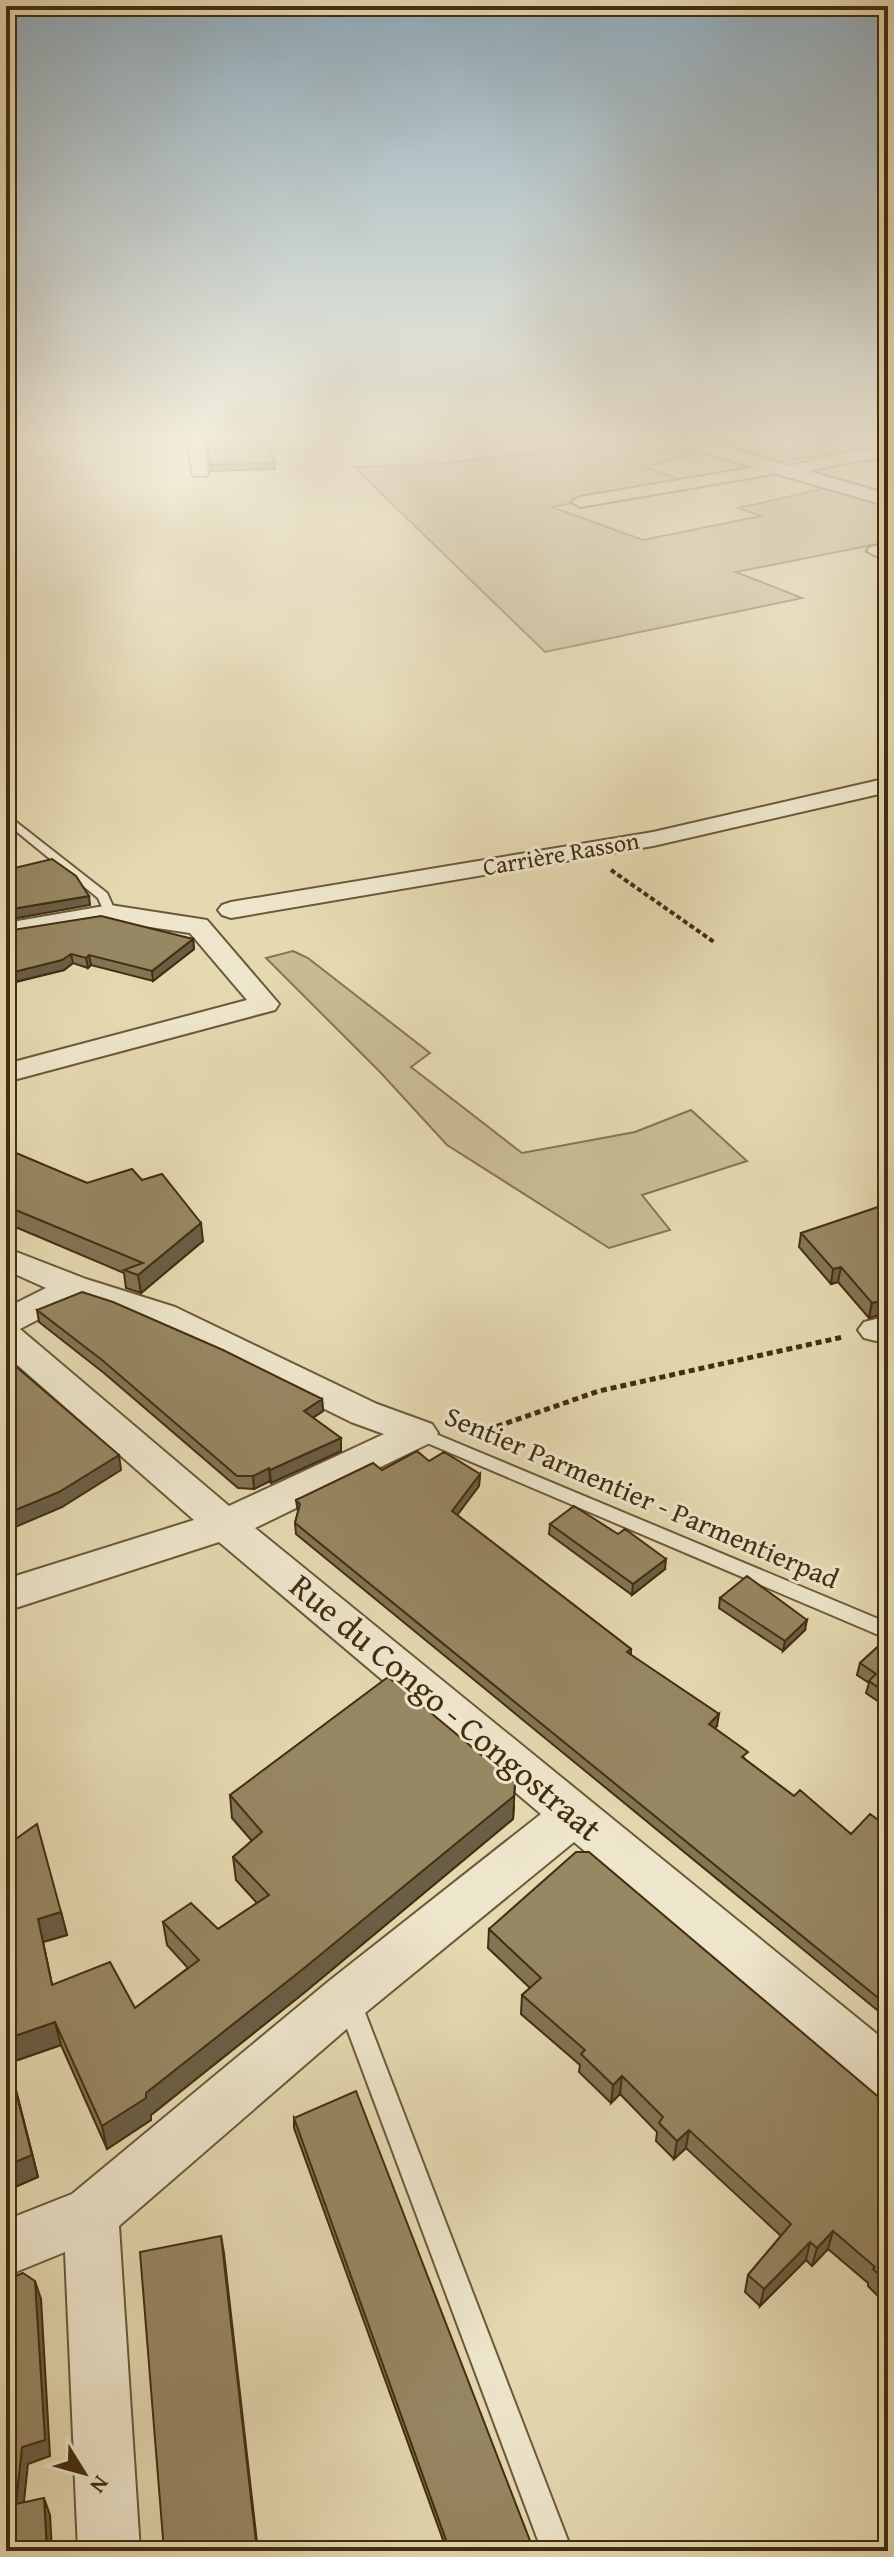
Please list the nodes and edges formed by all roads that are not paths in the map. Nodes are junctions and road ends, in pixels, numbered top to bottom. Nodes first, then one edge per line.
1 (888, 785) edge
2 (6, 817) edge
3 (231, 910) dead end
4 (110, 913) junction
5 (6, 931) edge
6 (6, 1073) edge
7 (6, 1258) edge
8 (74, 1287) junction
9 (6, 1322) edge
10 (6, 1336) edge
11 (433, 1439) junction
12 (225, 1525) junction
13 (6, 1595) edge
14 (888, 1631) edge
15 (575, 1814) junction
16 (347, 1997) junction
17 (888, 2075) edge
18 (91, 2214) junction
19 (6, 2248) edge
20 (109, 2551) edge
21 (557, 2551) edge

1 - 3 street, Carrière Rasson
2 - 4 lane
4 - 5 street
4 - 6 street
7 - 8 street
8 - 9 street
8 - 11 street
10 - 12 street, Rue du Congo - Congostraat
11 - 12 street
11 - 14 lane, Sentier Parmentier - Parmentierpad
12 - 13 street
12 - 15 street, Rue du Congo - Congostraat
15 - 16 street
15 - 17 street, Rue du Congo - Congostraat
16 - 18 street
16 - 21 lane
18 - 19 street
18 - 20 street

